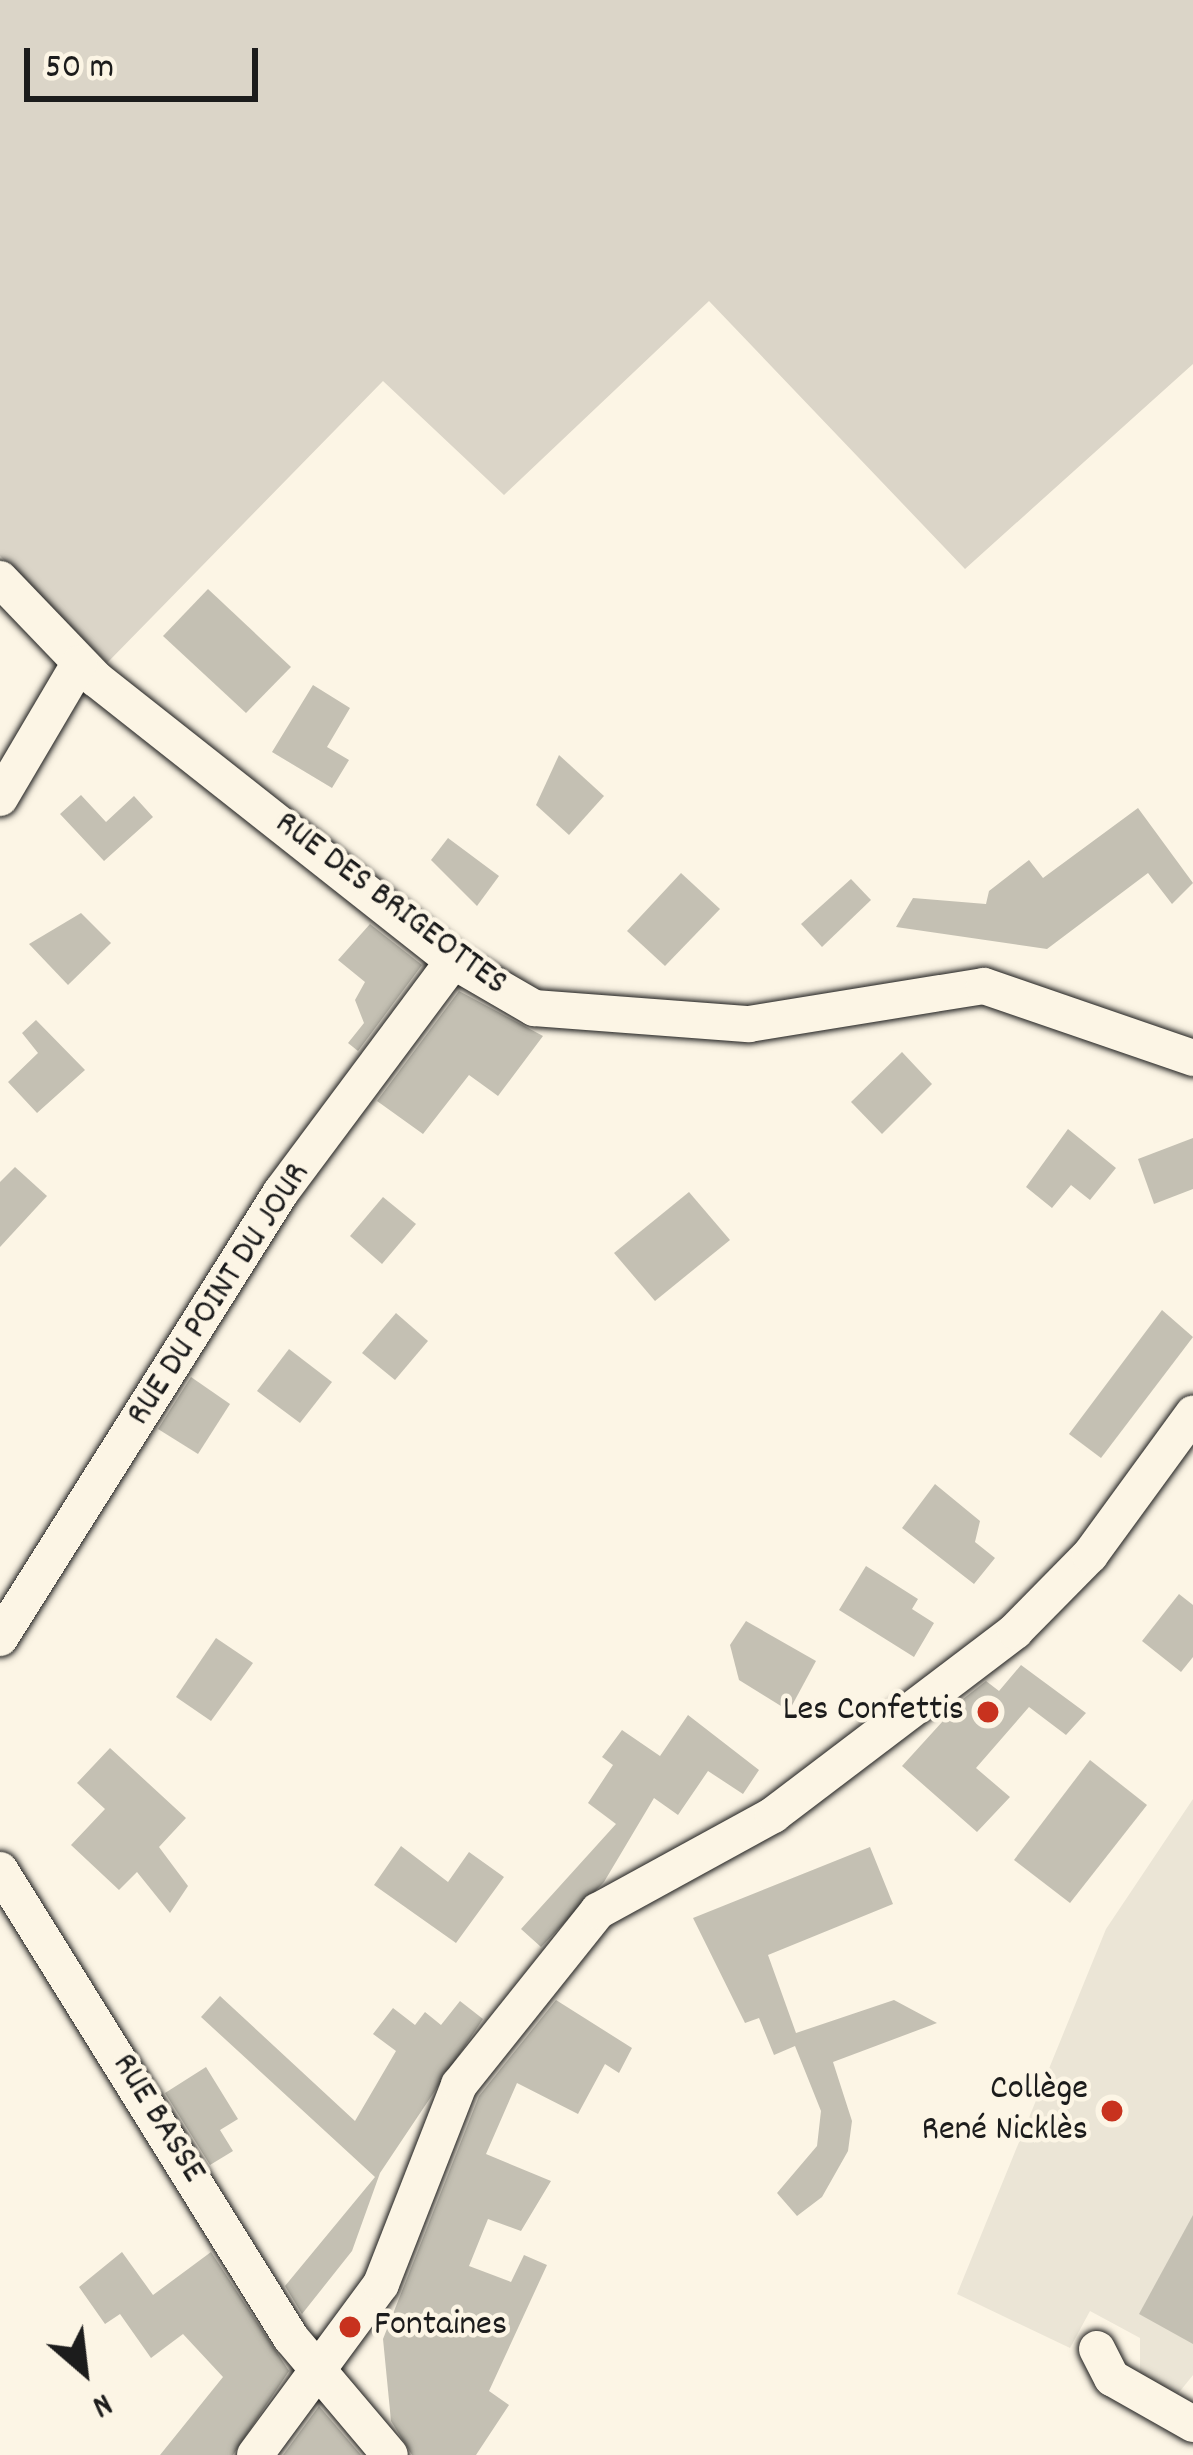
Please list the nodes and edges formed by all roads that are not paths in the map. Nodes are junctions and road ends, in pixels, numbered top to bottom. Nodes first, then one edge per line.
1 (0, 579) edge
2 (79, 664) junction
3 (0, 796) edge
4 (453, 961) junction
5 (1193, 1058) edge
6 (1193, 1414) edge
7 (0, 1638) edge
8 (0, 1870) edge
9 (1096, 2349) dead end
10 (315, 2368) junction
11 (1193, 2423) edge
12 (256, 2455) edge
13 (390, 2455) edge

1 - 2 street, RUE DES BRIGEOTTES
2 - 3 street
2 - 4 street, RUE DES BRIGEOTTES
4 - 5 street, RUE DES BRIGEOTTES
4 - 7 street, RUE DU POINT DU JOUR
6 - 10 street
8 - 10 street, RUE BASSE
9 - 11 street
10 - 12 street
10 - 13 street, RUE BASSE

